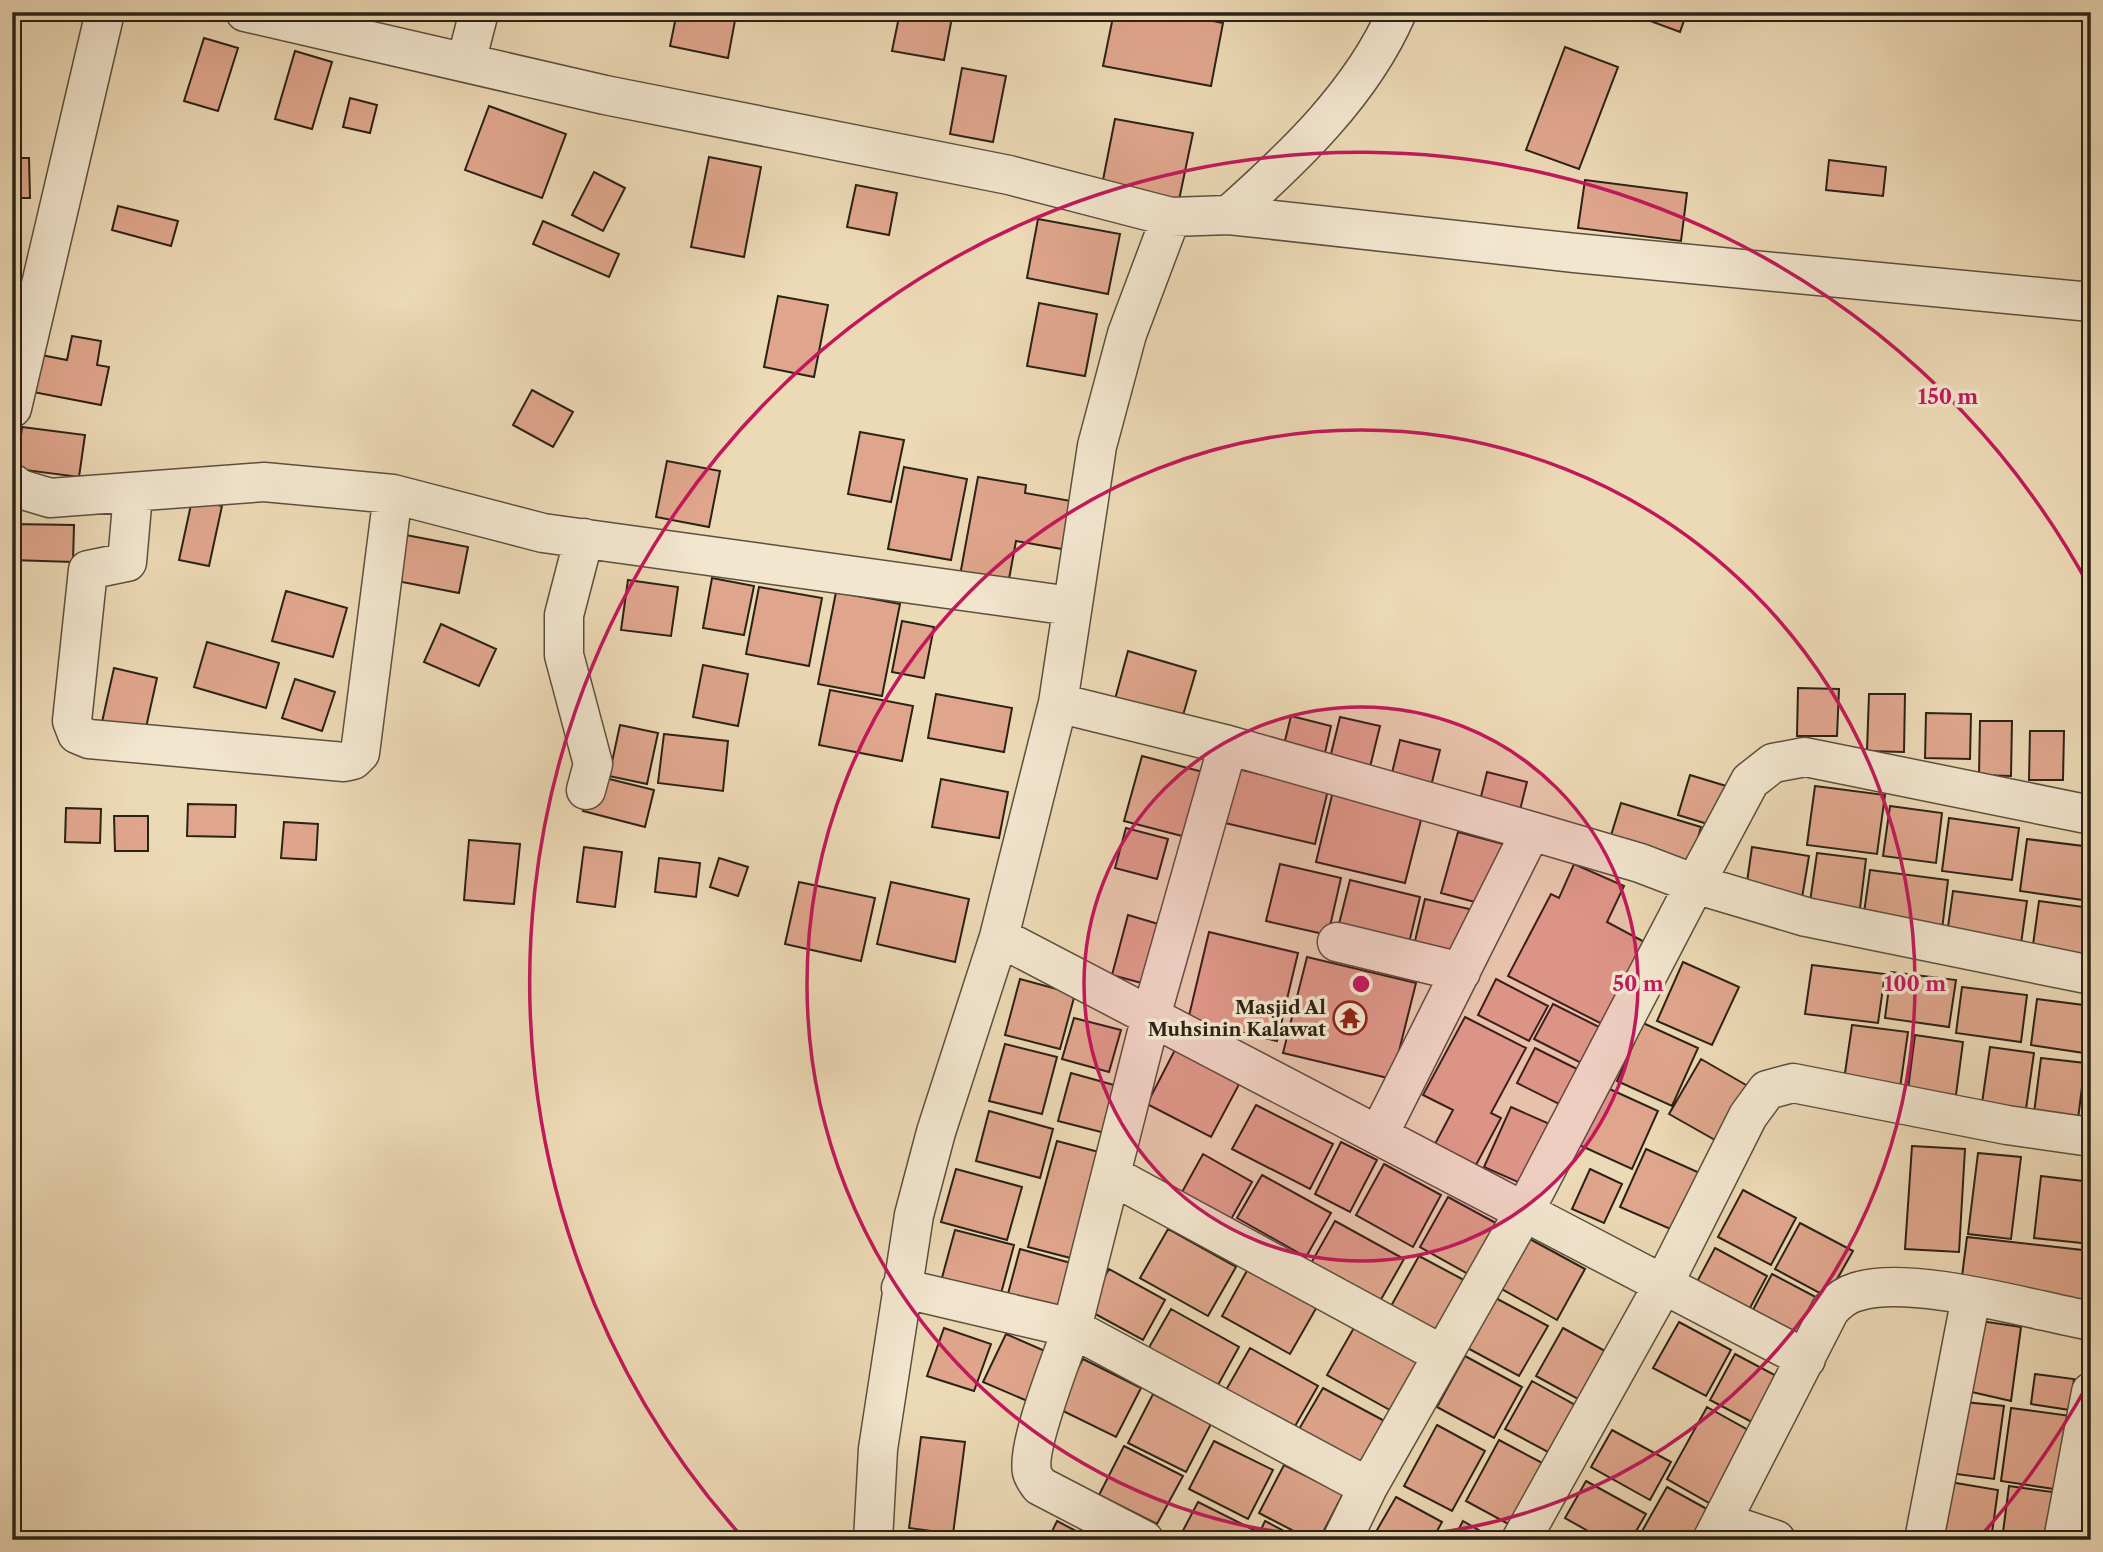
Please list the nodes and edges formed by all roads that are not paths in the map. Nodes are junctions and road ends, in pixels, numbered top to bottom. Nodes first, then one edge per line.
1 (105, 12) edge
2 (245, 12) edge
3 (479, 12) edge
4 (1397, 12) edge
5 (466, 62) junction
6 (1229, 215) junction
7 (1171, 217) junction
8 (2091, 302) edge
9 (12, 408) edge
10 (12, 483) edge
11 (133, 494) junction
12 (393, 494) junction
13 (584, 538) junction
14 (1071, 606) junction
15 (1058, 703) junction
16 (1228, 745) junction
17 (586, 790) dead end
18 (2091, 815) edge
19 (1531, 831) junction
20 (1695, 884) junction
21 (999, 937) junction
22 (1337, 942) dead end
23 (1461, 972) junction
24 (2091, 975) edge
25 (1151, 1016) junction
26 (1379, 1134) junction
27 (2091, 1138) edge
28 (1111, 1175) junction
29 (1525, 1210) junction
30 (1663, 1285) junction
31 (901, 1287) junction
32 (1971, 1297) junction
33 (2091, 1321) edge
34 (1072, 1328) junction
35 (1441, 1354) junction
36 (1806, 1359) junction
37 (2091, 1392) edge
38 (1368, 1487) junction
39 (1717, 1531) edge
40 (873, 1540) edge
41 (1144, 1540) edge
42 (1342, 1540) edge
43 (1521, 1540) edge
44 (1776, 1540) edge
45 (1924, 1540) edge
46 (2063, 1540) edge

1 - 9 street
2 - 5 street
3 - 5 street
4 - 6 street
5 - 7 street
6 - 7 street
6 - 8 street
7 - 14 street
10 - 11 street
11 - 12 street
11 - 12 street
12 - 13 street
13 - 14 street
13 - 17 street
14 - 15 street
15 - 16 street
15 - 21 street
16 - 19 street
16 - 25 street
18 - 20 street
19 - 20 street
19 - 23 street
20 - 24 street
20 - 29 street
21 - 25 street
21 - 31 street
22 - 23 street
23 - 26 street
25 - 26 street
25 - 28 street
26 - 29 street
27 - 30 street
28 - 34 street
28 - 35 street
29 - 30 street
29 - 35 street
30 - 36 street
30 - 43 street
31 - 34 street
31 - 40 street
32 - 33 street
32 - 36 street
32 - 45 street
34 - 38 street
34 - 41 street
35 - 38 street
36 - 39 street
37 - 46 street
38 - 42 street
39 - 44 street

